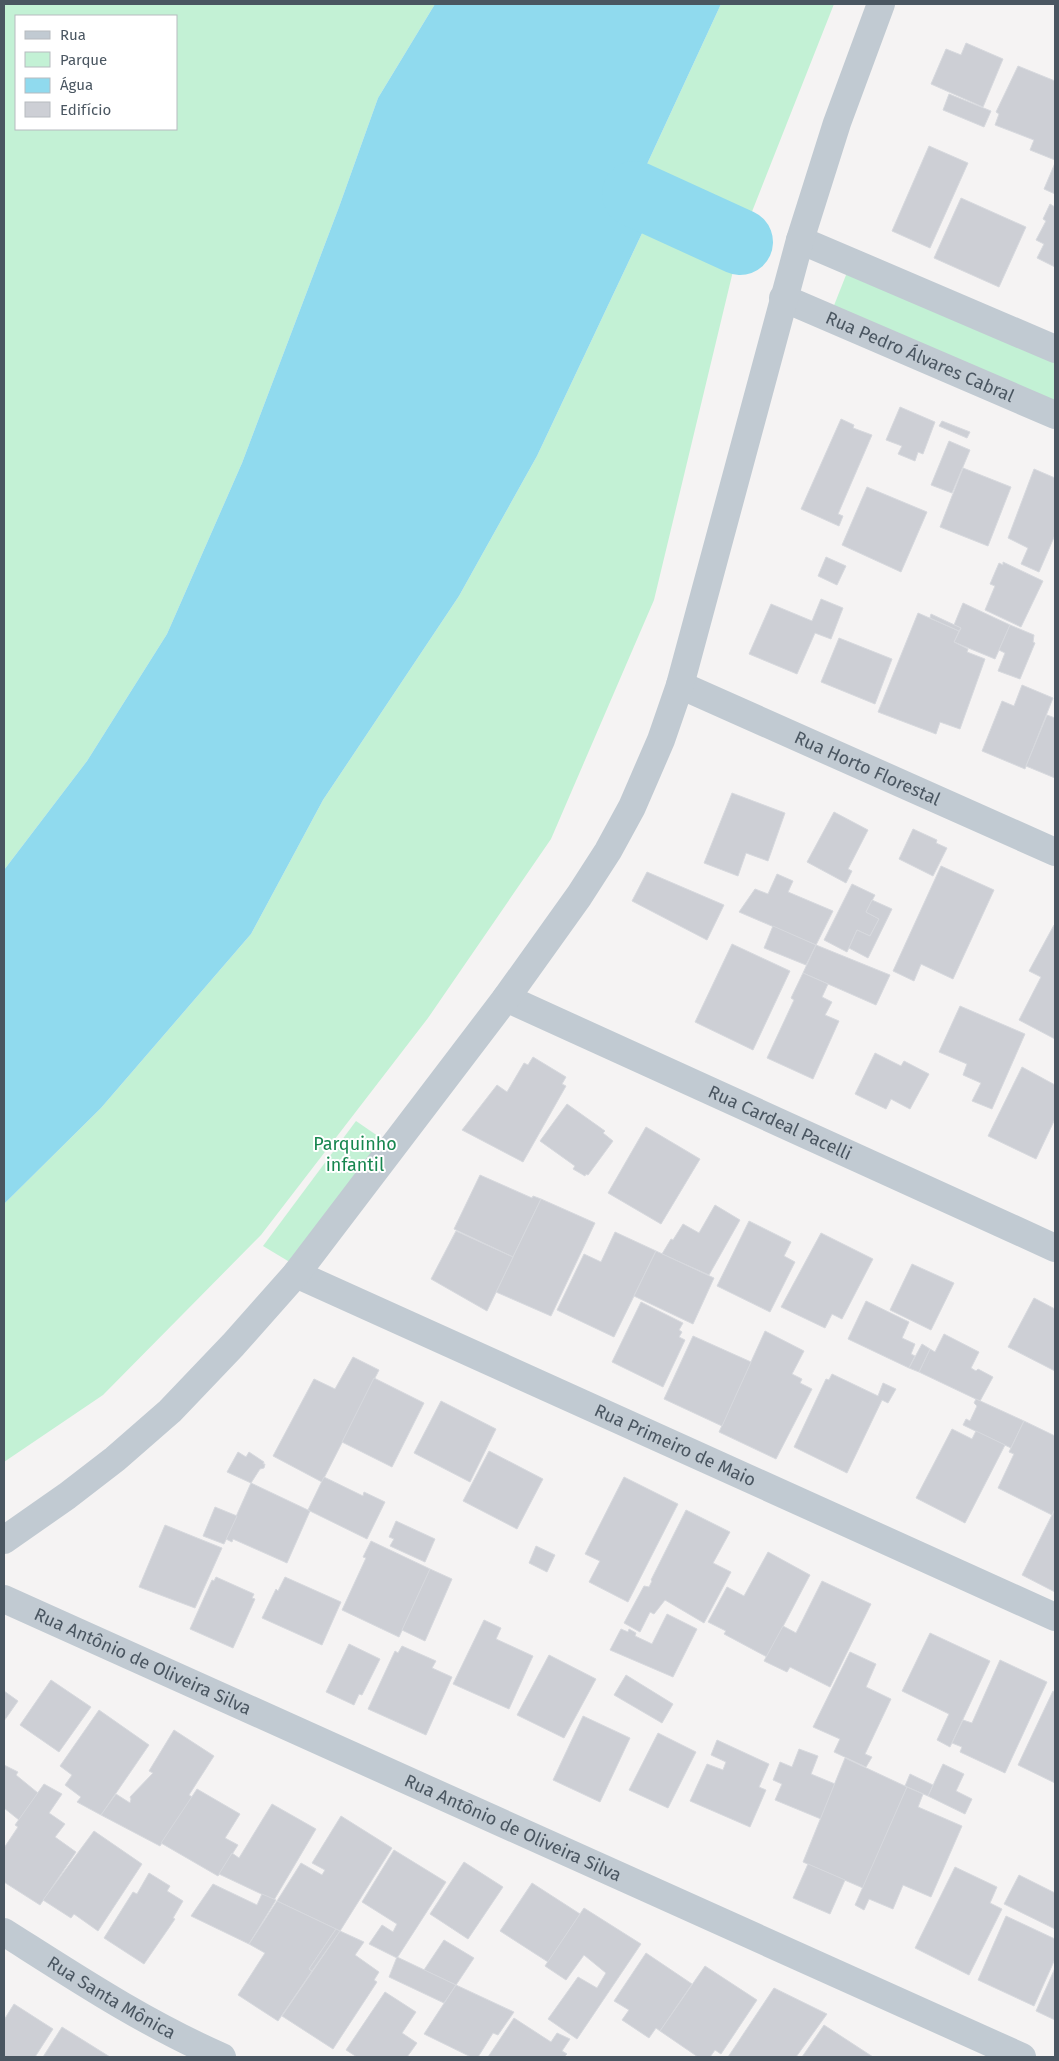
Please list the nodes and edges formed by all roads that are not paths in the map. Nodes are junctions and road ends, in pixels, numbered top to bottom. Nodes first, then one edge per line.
1 (881, 4) edge
2 (800, 240) junction
3 (784, 298) junction
4 (1055, 349) edge
5 (1055, 415) edge
6 (680, 685) junction
7 (1055, 852) edge
8 (506, 998) junction
9 (1055, 1248) edge
10 (296, 1274) junction
11 (4, 1540) edge
12 (4, 1599) edge
13 (1055, 1617) edge
14 (4, 1932) edge
15 (222, 2057) edge
16 (1022, 2057) edge

1 - 2 street
2 - 3 street
2 - 4 street
3 - 5 street, Rua Pedro Álvares Cabral
3 - 6 street
6 - 7 street, Rua Horto Florestal
6 - 8 street
8 - 9 street, Rua Cardeal Pacelli
8 - 10 street
10 - 11 street
10 - 13 street, Rua Primeiro de Maio
12 - 16 street, Rua Antônio de Oliveira Silva
14 - 15 street, Rua Santa Mônica

